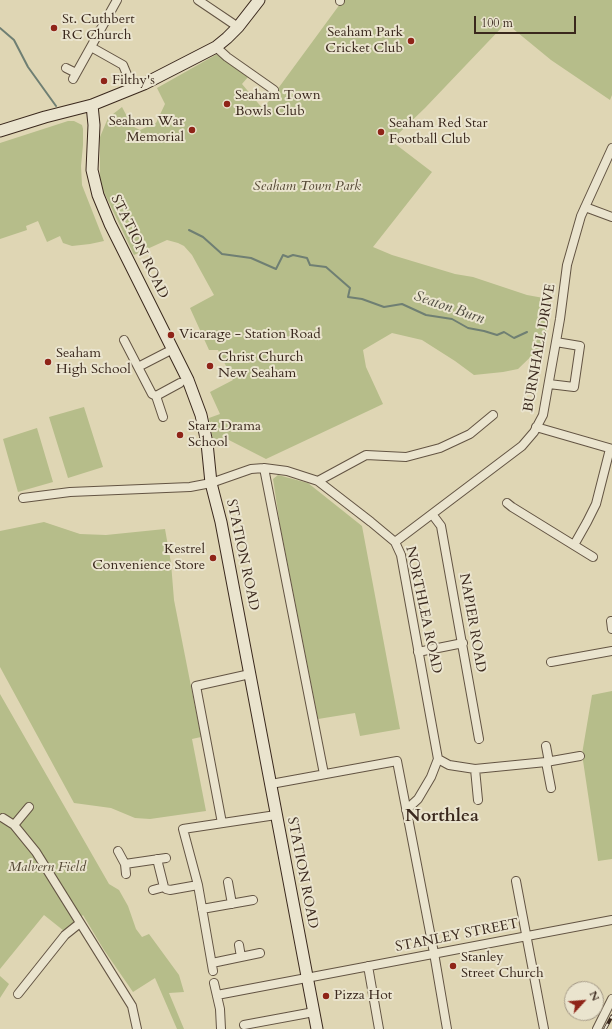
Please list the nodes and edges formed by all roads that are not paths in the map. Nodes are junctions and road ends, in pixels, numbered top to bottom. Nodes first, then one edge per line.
1 (117, 0) edge
2 (198, 0) edge
3 (259, 0) edge
4 (238, 27) junction
5 (91, 47) junction
6 (216, 47) junction
7 (66, 68) dead end
8 (133, 89) junction
9 (274, 90) dead end
10 (92, 105) junction
11 (80, 108) junction
12 (0, 131) edge
13 (94, 133) junction
14 (612, 148) edge
15 (585, 207) junction
16 (612, 218) edge
17 (124, 340) dead end
18 (556, 342) junction
19 (173, 349) junction
20 (138, 367) junction
21 (180, 383) dead end
22 (549, 384) junction
23 (156, 396) junction
24 (493, 415) dead end
25 (163, 417) dead end
26 (536, 427) junction
27 (611, 449) edge
28 (264, 468) junction
29 (318, 481) junction
30 (211, 483) junction
31 (23, 498) dead end
32 (507, 503) dead end
33 (432, 514) junction
34 (396, 542) junction
35 (574, 545) junction
36 (593, 557) dead end
37 (463, 643) junction
38 (612, 650) edge
39 (418, 652) junction
40 (550, 662) dead end
41 (250, 674) junction
42 (479, 739) dead end
43 (546, 746) dead end
44 (580, 756) dead end
45 (438, 759) junction
46 (547, 762) junction
47 (476, 769) junction
48 (324, 774) junction
49 (271, 784) junction
50 (551, 788) dead end
51 (478, 800) dead end
52 (29, 807) dead end
53 (406, 810) junction
54 (276, 815) junction
55 (3, 818) dead end
56 (222, 823) junction
57 (14, 825) junction
58 (118, 851) dead end
59 (166, 858) dead end
60 (157, 859) junction
61 (125, 864) junction
62 (126, 874) dead end
63 (516, 881) dead end
64 (228, 882) dead end
65 (198, 885) junction
66 (164, 888) junction
67 (153, 890) dead end
68 (253, 900) dead end
69 (232, 904) junction
70 (202, 909) junction
71 (612, 920) edge
72 (80, 923) junction
73 (527, 936) junction
74 (239, 945) dead end
75 (260, 953) dead end
76 (434, 954) junction
77 (241, 957) junction
78 (368, 966) junction
79 (307, 977) junction
80 (214, 983) dead end
81 (18, 994) dead end
82 (217, 995) junction
83 (612, 999) edge
84 (314, 1012) junction
85 (244, 1025) dead end
86 (379, 1028) edge
87 (137, 1029) edge
88 (222, 1029) edge
89 (317, 1029) edge
90 (370, 1029) edge
91 (447, 1029) edge
92 (544, 1029) edge
93 (597, 1029) edge

1 - 5 street
2 - 4 street
3 - 4 main road
4 - 6 main road
5 - 7 street
5 - 8 street
6 - 8 main road
6 - 9 street
8 - 10 main road
10 - 11 main road
10 - 13 main road, STATION ROAD
11 - 12 main road
11 - 13 main road
13 - 19 main road, STATION ROAD
14 - 15 street, BURNHALL DRIVE
15 - 16 street
15 - 18 street, BURNHALL DRIVE
17 - 20 street
18 - 22 street, BURNHALL DRIVE
18 - 22 street
19 - 20 street
19 - 30 main road, STATION ROAD
20 - 23 street
21 - 23 street
22 - 26 street, BURNHALL DRIVE
23 - 25 street
24 - 29 street
26 - 27 street
26 - 33 street, BURNHALL DRIVE
27 - 35 street
28 - 29 street, NORTHLEA ROAD
28 - 30 street, NORTHLEA ROAD
28 - 48 street
29 - 34 street, NORTHLEA ROAD
30 - 31 street, NORTHLEA ROAD
30 - 41 main road, STATION ROAD
32 - 35 street
33 - 34 street, BURNHALL DRIVE
33 - 37 street, NAPIER ROAD
34 - 39 street, NORTHLEA ROAD
35 - 36 street
37 - 39 street
37 - 42 street, NAPIER ROAD
38 - 40 street
39 - 45 street, NORTHLEA ROAD
41 - 49 main road, STATION ROAD
41 - 56 street
43 - 46 street
44 - 46 street
45 - 47 street
45 - 53 street
46 - 47 street
46 - 50 street
47 - 51 street
48 - 49 street
48 - 53 street
49 - 54 main road, STATION ROAD
52 - 57 street
53 - 76 street
54 - 56 street
54 - 79 main road, STATION ROAD
55 - 57 street
56 - 65 street
57 - 72 street
58 - 61 street
59 - 60 street
60 - 61 street
60 - 66 street
61 - 62 street
63 - 73 street
64 - 69 street
65 - 66 street
65 - 70 street
66 - 67 street
68 - 69 street
69 - 70 street
70 - 77 street
71 - 73 street, STANLEY STREET
72 - 81 street
72 - 87 street
73 - 76 street, STANLEY STREET
73 - 92 street
74 - 77 street
75 - 77 street
76 - 78 street, STANLEY STREET
76 - 91 street
78 - 79 street, STANLEY STREET
78 - 86 street
79 - 82 street, STANLEY STREET
79 - 84 main road, STATION ROAD
80 - 82 street
82 - 88 street
83 - 93 street
84 - 85 street
84 - 89 main road, STATION ROAD
86 - 90 street

